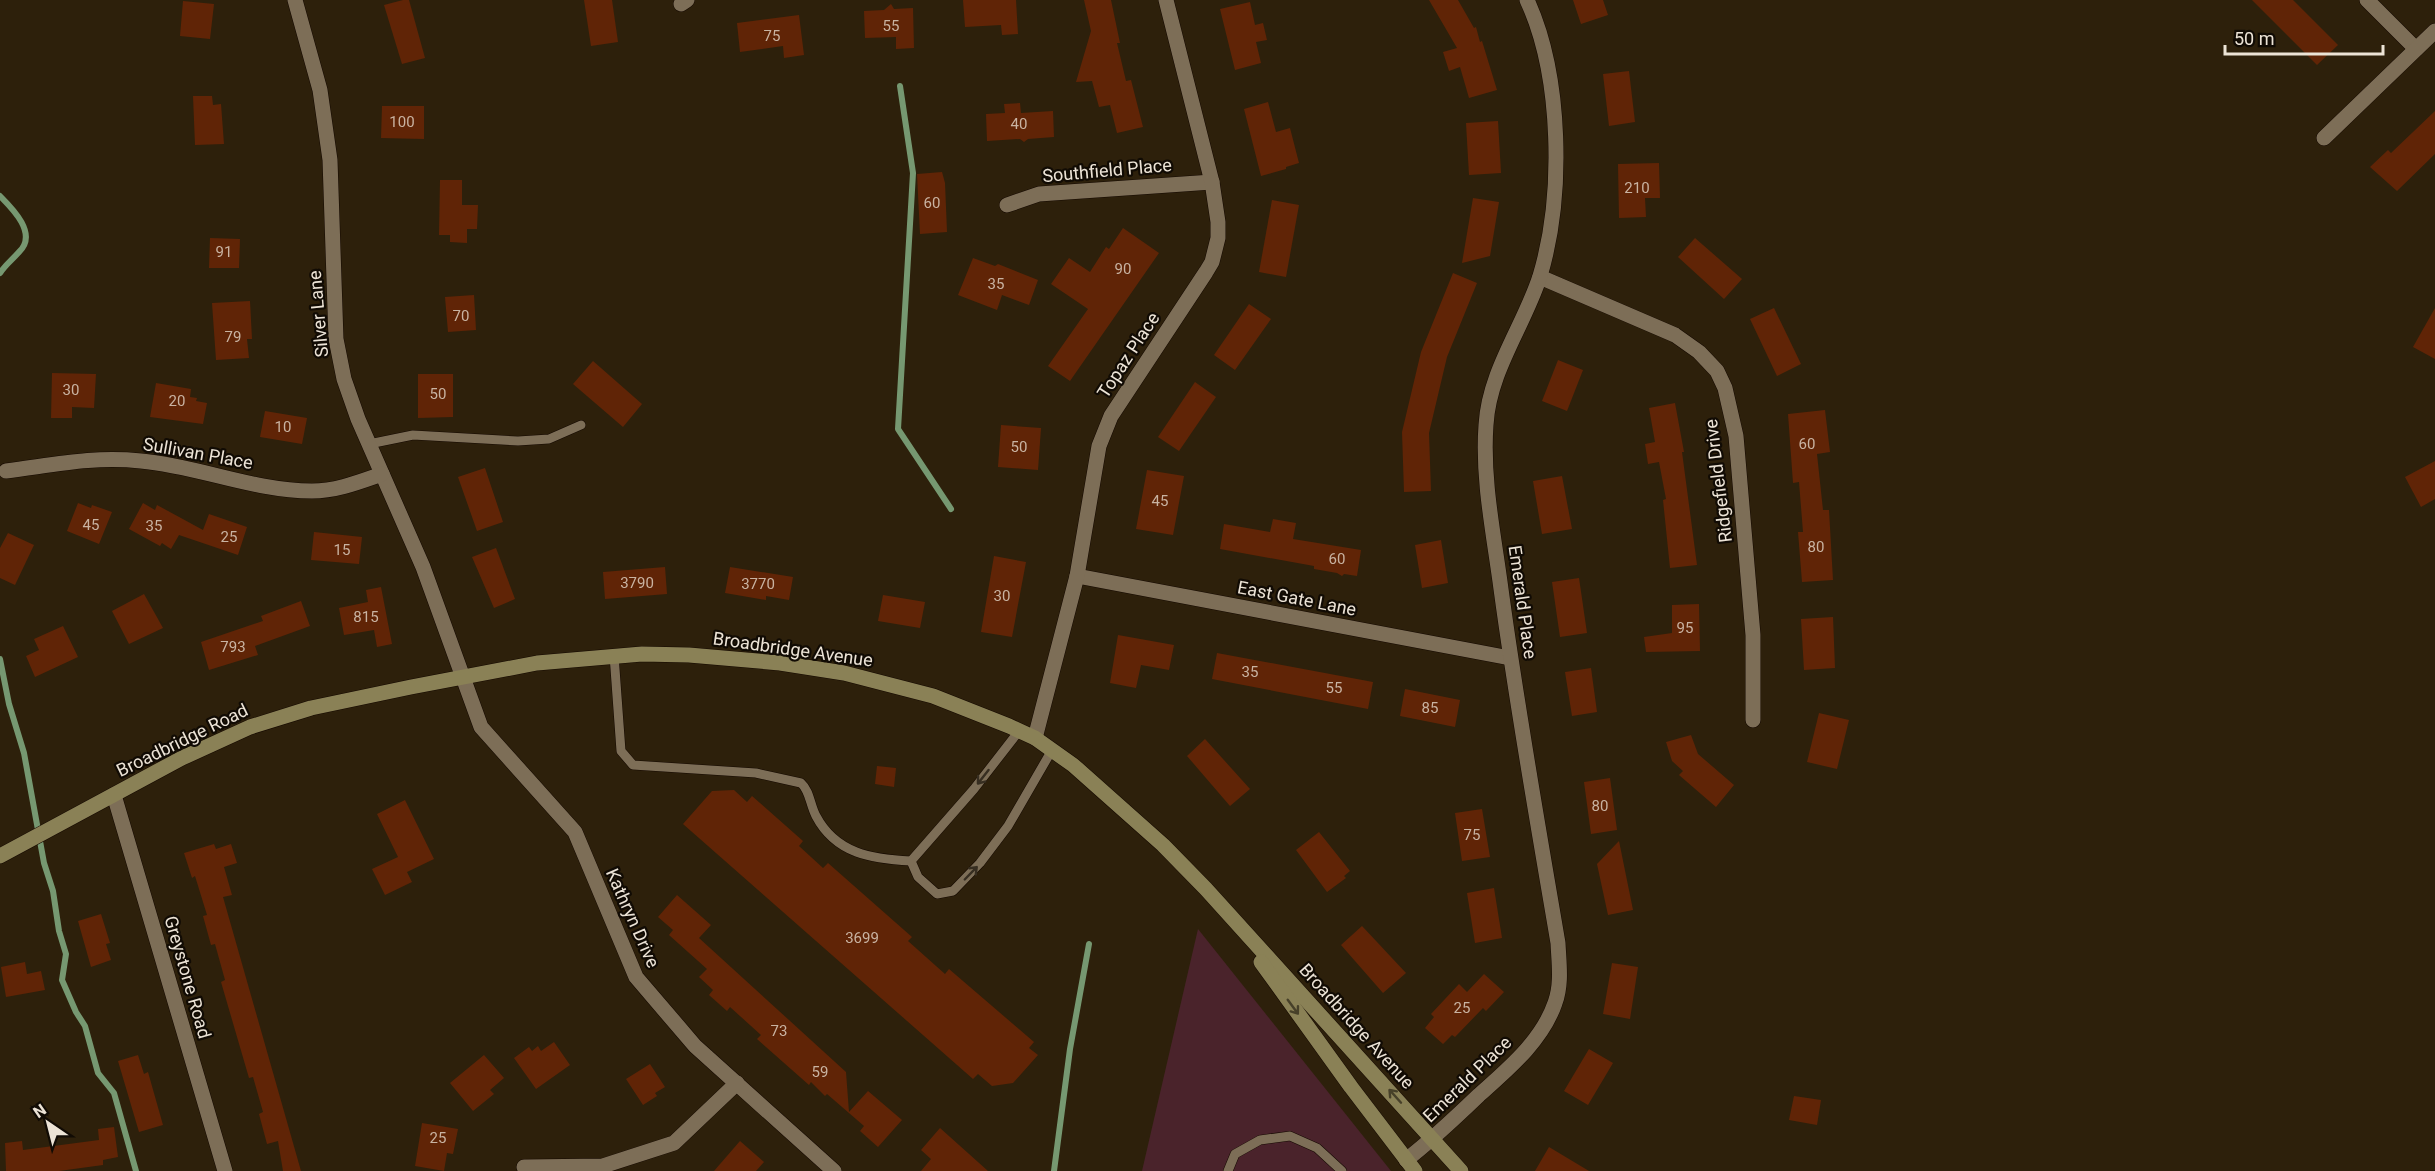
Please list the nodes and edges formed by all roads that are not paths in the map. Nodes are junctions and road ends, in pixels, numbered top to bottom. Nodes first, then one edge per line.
1 (296, 0) edge
2 (1166, 0) edge
3 (1527, 0) edge
4 (2367, 0) edge
5 (2435, 31) edge
6 (2416, 49) junction
7 (2324, 138) dead end
8 (1212, 182) junction
9 (1007, 205) dead end
10 (1539, 277) junction
11 (581, 425) dead end
12 (369, 444) junction
13 (6, 471) dead end
14 (382, 474) junction
15 (1077, 576) junction
16 (614, 656) junction
17 (1510, 658) junction
18 (462, 677) junction
19 (1753, 720) dead end
20 (1019, 731) junction
21 (1035, 738) junction
22 (1052, 750) junction
23 (114, 795) junction
24 (3, 854) edge
25 (911, 861) junction
26 (1222, 908) junction
27 (737, 1083) junction
28 (1433, 1139) junction
29 (1411, 1166) edge
30 (524, 1167) dead end
31 (225, 1171) edge
32 (834, 1171) edge
33 (1228, 1171) edge
34 (1342, 1171) edge
35 (1461, 1171) edge

1 - 12 street, Silver Lane
2 - 8 street, Topaz Place
3 - 10 street, Emerald Place
4 - 6 street
5 - 6 street
6 - 7 street
8 - 9 street, Southfield Place
8 - 15 street, Topaz Place
10 - 17 street, Emerald Place
10 - 19 street, Ridgefield Drive
11 - 12 lane
12 - 14 street, Silver Lane
13 - 14 street, Sullivan Place
14 - 18 street, Silver Lane
15 - 17 street, East Gate Lane
15 - 21 street, Topaz Place
16 - 18 main road, Broadbridge Avenue
16 - 20 main road, Broadbridge Avenue
16 - 25 lane
17 - 28 street, Emerald Place
18 - 23 main road, Broadbridge Road
18 - 27 street, Kathryn Drive
20 - 21 main road, Broadbridge Avenue
20 -> 25 lane
21 - 22 main road, Broadbridge Avenue
25 -> 22 lane
22 - 26 main road, Broadbridge Avenue
23 - 24 main road, Broadbridge Road
23 - 31 street, Greystone Road
28 -> 26 main road, Broadbridge Avenue
26 -> 29 main road, Broadbridge Avenue
27 - 30 street
27 - 32 street, Kathryn Drive
28 - 29 street, Emerald Place
28 - 35 main road, Broadbridge Avenue
33 - 34 lane

